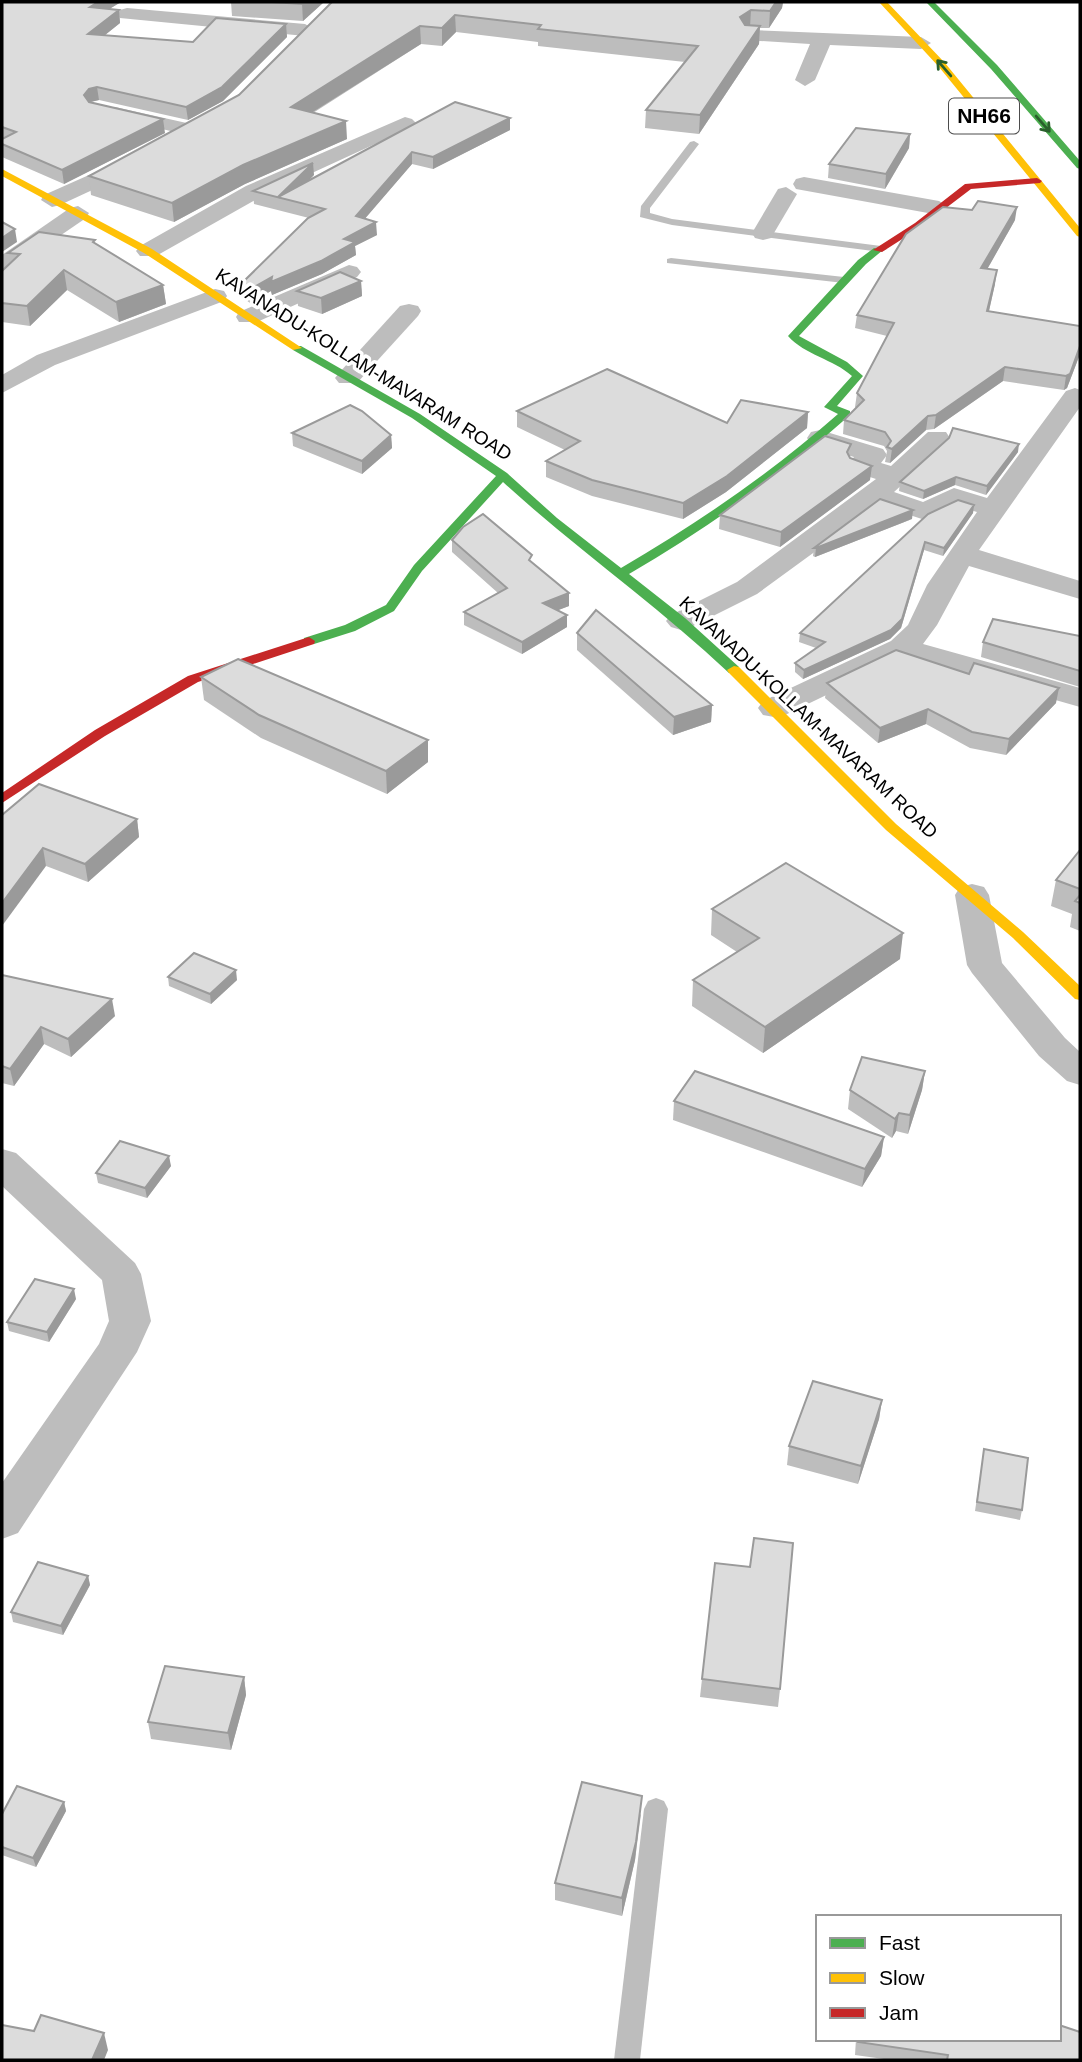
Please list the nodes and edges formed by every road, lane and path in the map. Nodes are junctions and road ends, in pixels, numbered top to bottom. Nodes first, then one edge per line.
1 (883, 2) edge
2 (930, 2) edge
3 (127, 14) dead end
4 (306, 31) edge
5 (751, 36) edge
6 (823, 38) junction
7 (921, 43) junction
8 (806, 80) dead end
9 (98, 109) edge
10 (215, 117) edge
11 (405, 123) dead end
12 (192, 130) junction
13 (694, 144) dead end
14 (1080, 166) edge
15 (2, 172) edge
16 (1037, 181) junction
17 (52, 200) junction
18 (939, 208) junction
19 (78, 213) junction
20 (763, 233) junction
21 (1080, 234) edge
22 (881, 248) junction
23 (148, 251) junction
24 (670, 261) dead end
25 (2, 265) edge
26 (349, 272) dead end
27 (844, 281) junction
28 (215, 296) junction
29 (409, 311) dead end
30 (248, 317) junction
31 (348, 378) junction
32 (2, 385) edge
33 (1075, 396) dead end
34 (820, 438) junction
35 (937, 438) dead end
36 (503, 475) junction
37 (886, 486) junction
38 (995, 509) junction
39 (964, 555) junction
40 (620, 575) junction
41 (1080, 590) edge
42 (681, 621) junction
43 (902, 647) junction
44 (1080, 698) edge
45 (775, 708) junction
46 (2, 799) edge
47 (972, 895) junction
48 (1080, 994) edge
49 (1080, 1072) edge
50 (2, 1163) edge
51 (2, 1520) edge
52 (656, 1809) dead end
53 (627, 2060) edge

1 - 7 main road, NH66
2 -> 14 main road, NH66
3 - 4 street
5 - 6 street
6 - 7 street
6 - 8 street
16 -> 7 main road, NH66
9 - 12 street
10 - 12 street
11 - 23 street
12 - 17 street
13 - 20 lane
15 - 17 main road, KAVANADU-KOLLAM-MAVARAM ROAD
16 - 18 main road
16 - 21 main road, NH66
17 - 19 main road, KAVANADU-KOLLAM-MAVARAM ROAD
18 - 20 street
18 - 22 main road
19 - 23 main road, KAVANADU-KOLLAM-MAVARAM ROAD
19 - 25 street
20 - 22 lane
22 - 27 main road
23 - 28 main road, KAVANADU-KOLLAM-MAVARAM ROAD
24 - 27 lane
26 - 30 street
27 - 34 main road
28 - 30 main road, KAVANADU-KOLLAM-MAVARAM ROAD
28 - 32 street
29 - 31 street
30 - 31 main road, KAVANADU-KOLLAM-MAVARAM ROAD
31 - 36 main road, KAVANADU-KOLLAM-MAVARAM ROAD
33 - 38 street
34 - 37 street
34 - 40 main road
35 - 37 street
36 - 40 main road, KAVANADU-KOLLAM-MAVARAM ROAD
36 - 46 main road
37 - 38 street
37 - 42 street
38 - 39 street
39 - 41 street
39 - 43 street
40 - 42 main road, KAVANADU-KOLLAM-MAVARAM ROAD
42 - 45 main road, KAVANADU-KOLLAM-MAVARAM ROAD
43 - 44 street
43 - 45 street
45 - 47 main road, KAVANADU-KOLLAM-MAVARAM ROAD
47 - 48 main road, KAVANADU-KOLLAM-MAVARAM ROAD
47 - 49 street
50 - 51 street
52 - 53 lane

